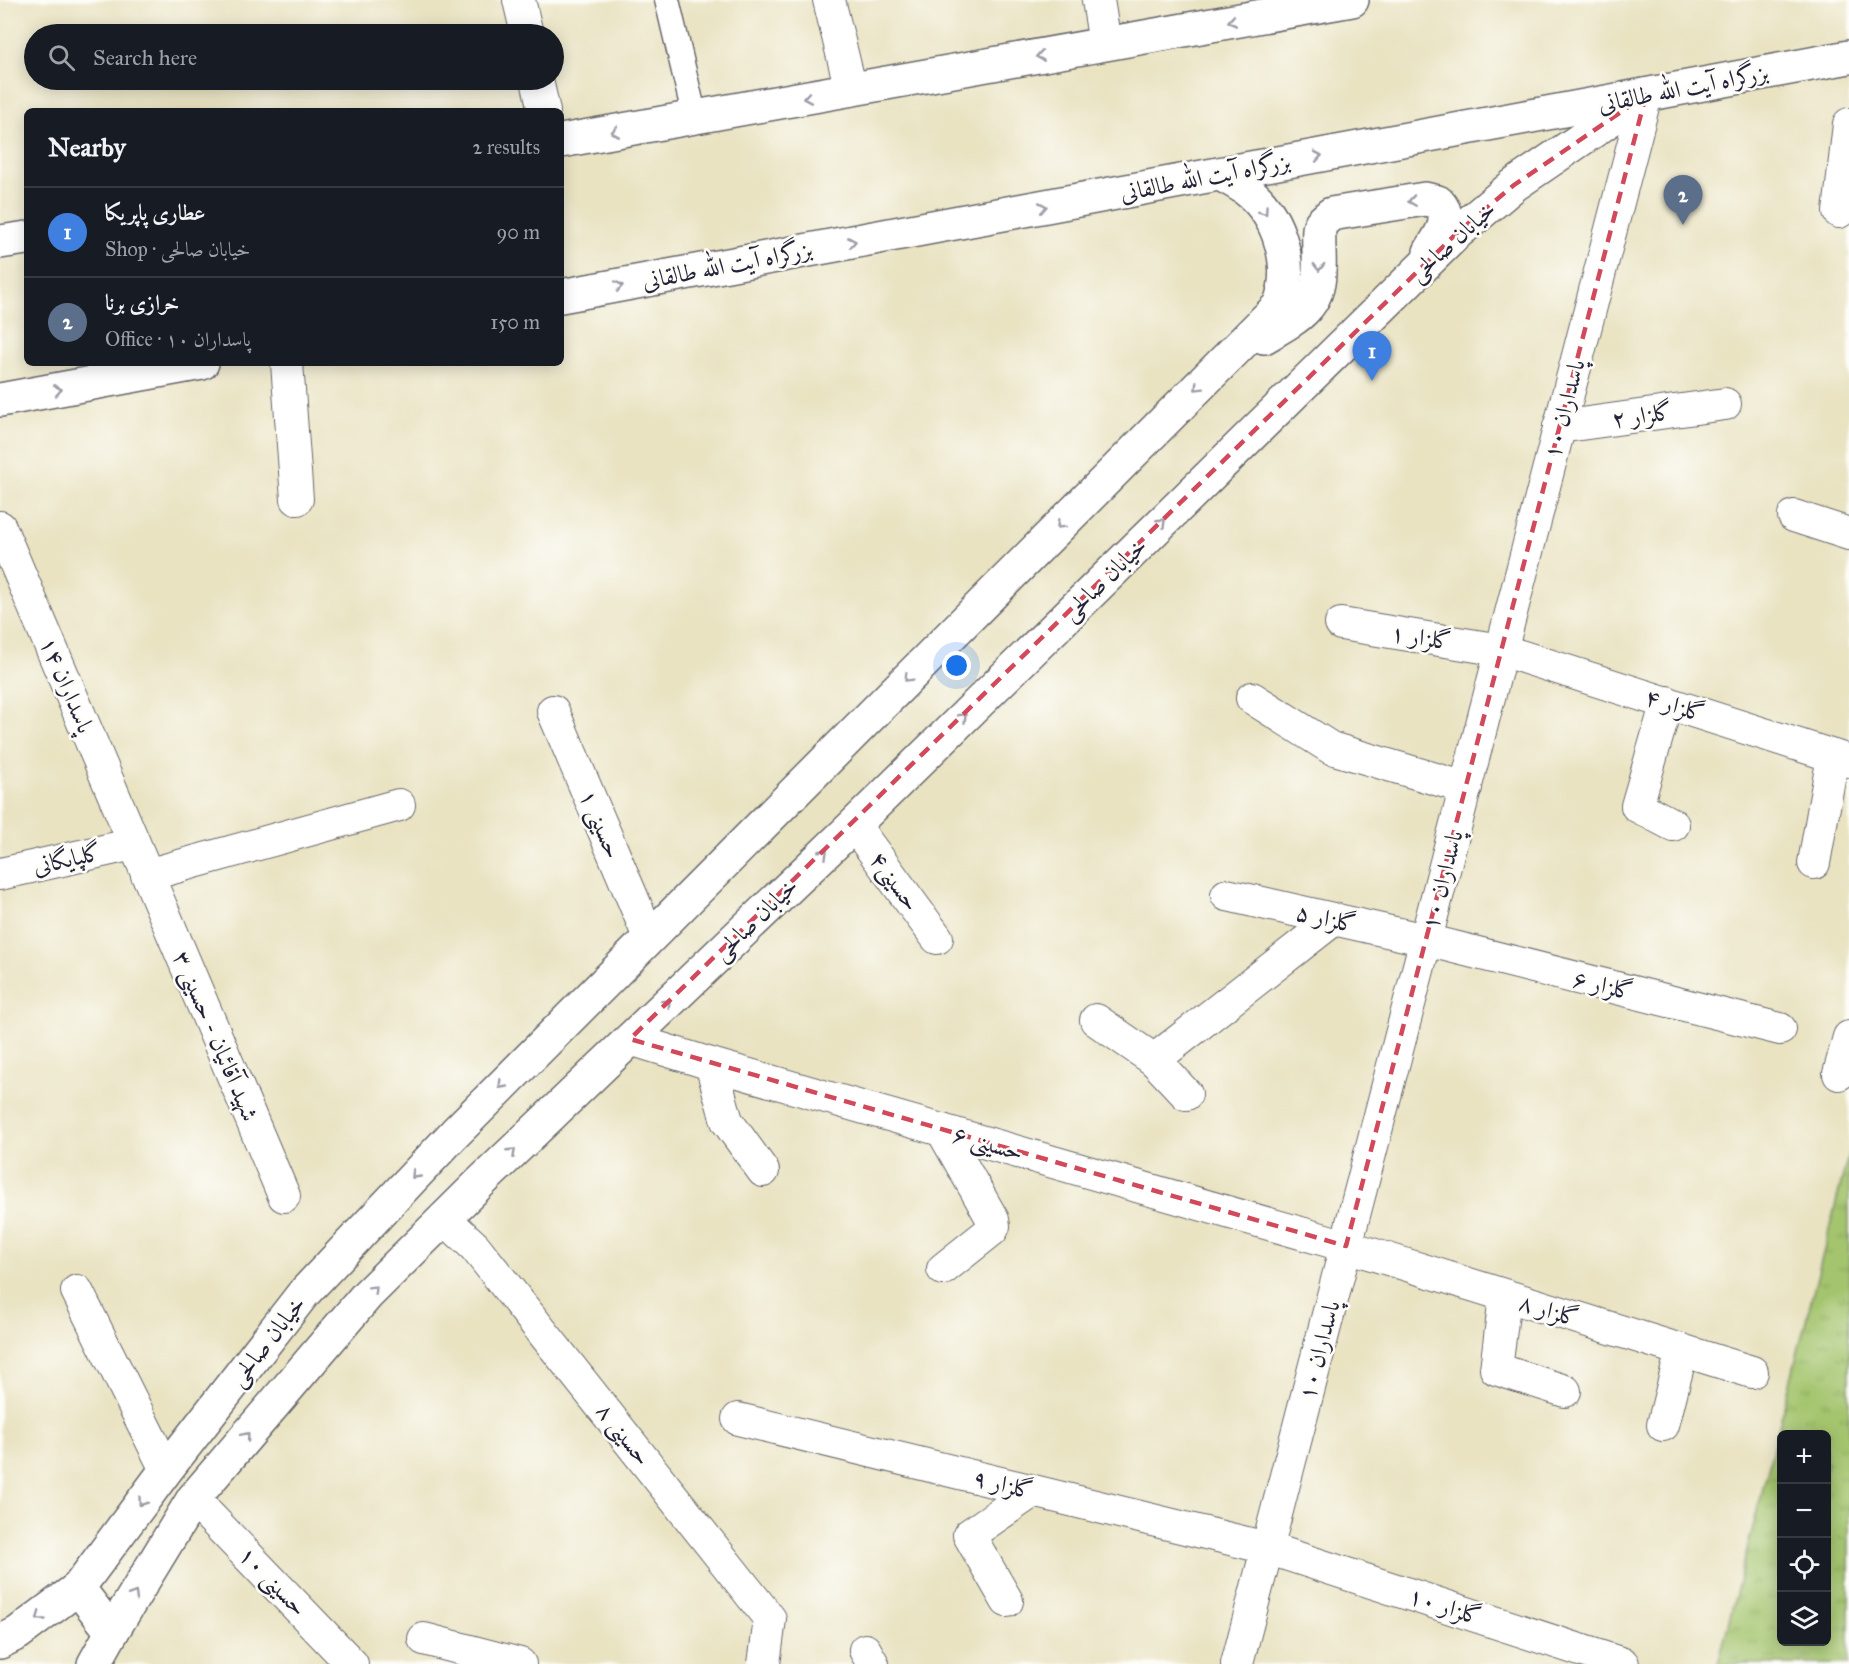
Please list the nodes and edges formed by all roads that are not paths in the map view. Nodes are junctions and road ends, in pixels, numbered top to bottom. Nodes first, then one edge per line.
1 (519, 0) edge
2 (667, 0) edge
3 (829, 0) edge
4 (1098, 0) edge
5 (1352, 0) edge
6 (525, 24) edge
7 (1105, 44) junction
8 (1849, 57) edge
9 (539, 90) edge
10 (851, 90) junction
11 (1646, 95) junction
12 (543, 108) edge
13 (695, 118) junction
14 (1849, 124) edge
15 (564, 140) edge
16 (1220, 174) junction
17 (1839, 212) dead end
18 (24, 238) edge
19 (0, 242) edge
20 (1422, 267) junction
21 (564, 295) edge
22 (1220, 365) junction
23 (186, 366) edge
24 (287, 366) edge
25 (0, 400) edge
26 (1725, 404) dead end
27 (1559, 427) junction
28 (297, 499) dead end
29 (1794, 516) dead end
30 (0, 527) edge
31 (1849, 534) edge
32 (1341, 624) dead end
33 (1501, 650) junction
34 (1252, 698) dead end
35 (1667, 702) junction
36 (553, 711) dead end
37 (1841, 759) edge
38 (1466, 788) junction
39 (399, 805) dead end
40 (854, 825) junction
41 (1673, 825) dead end
42 (134, 844) junction
43 (1814, 863) dead end
44 (0, 874) edge
45 (147, 875) junction
46 (1227, 895) dead end
47 (1334, 920) junction
48 (650, 937) junction
49 (937, 938) dead end
50 (1426, 940) junction
51 (1095, 1020) dead end
52 (1780, 1029) dead end
53 (1849, 1037) edge
54 (630, 1039) junction
55 (1154, 1060) junction
56 (711, 1064) junction
57 (1839, 1074) dead end
58 (580, 1087) joint
59 (1186, 1094) dead end
60 (942, 1130) junction
61 (763, 1171) dead end
62 (284, 1196) dead end
63 (444, 1218) junction
64 (1346, 1246) junction
65 (943, 1269) dead end
66 (77, 1291) dead end
67 (1505, 1297) junction
68 (1682, 1350) junction
69 (1752, 1372) dead end
70 (1565, 1391) dead end
71 (738, 1419) dead end
72 (1663, 1425) dead end
73 (166, 1470) junction
74 (1033, 1491) junction
75 (193, 1498) junction
76 (1267, 1548) junction
77 (78, 1588) junction
78 (1007, 1601) dead end
79 (111, 1632) junction
80 (424, 1640) dead end
81 (0, 1642) edge
82 (94, 1664) edge
83 (115, 1664) edge
84 (352, 1664) edge
85 (520, 1664) edge
86 (764, 1664) edge
87 (1237, 1664) edge
88 (1623, 1664) edge

1 - 6 street
2 - 13 street
3 - 10 street
4 - 7 street
5 -> 7 main road
7 -> 10 main road
8 - 11 main road, بزرگراه آیت الله طالقانی
9 - 12 street
10 -> 13 main road
16 -> 11 main road, بزرگراه آیت الله طالقانی
11 - 20 main road, خیابان صالحی
11 - 27 street, پاسداران ١٠
13 -> 15 main road
14 - 17 street
21 -> 16 main road, بزرگراه آیت الله طالقانی
16 -> 22 main road
18 - 19 main road
20 -> 22 main road
40 -> 20 main road, خیابان صالحی
22 -> 48 main road
25 -> 23 main road
24 - 28 street
26 - 27 street, گلزار ۲
27 - 33 street, پاسداران ١٠
29 - 31 street
30 - 42 street, پاسداران ۱۴
32 - 33 street, گلزار ۱
33 - 35 street, گلزار ۴
33 - 38 street, پاسداران ١٠
34 - 38 street
35 - 37 street, گلزار ۴
35 - 41 street
36 - 48 street, حسینی ۱
37 - 43 street
38 - 50 street, پاسداران ١٠
39 - 45 street
40 - 49 street, حسینی۴
54 -> 40 main road, خیابان صالحی
42 - 44 street, گلپایگانی
42 - 45 street, پاسداران ۱۴
45 - 62 street, شهید آقائیان - حسینی ۳
46 - 47 street, گلزار ۵
47 - 50 street, گلزار ۵
47 - 55 street
48 -> 73 main road, خيابان صالحی
50 - 52 street, گلزار ۶
50 - 64 street, پاسداران ١٠
51 - 55 street
53 - 57 street
54 - 56 street, حسینی ۶
54 - 58 main road, خیابان صالحی
55 - 59 street
56 - 60 street, حسینی ۶
56 - 61 street
63 -> 58 main road, خيابان صالحی
60 - 64 street, حسینی ۶
60 - 65 street
75 -> 63 main road, خيابان صالحی
63 - 86 street, حسینی ۸
64 - 67 street, گلزار ۸
64 - 76 street, پاسداران ١٠
66 - 73 street
67 - 68 street, گلزار ۸
67 - 70 street
68 - 69 street, گلزار ۸
68 - 72 street
71 - 74 street, گلزار ٩
73 -> 77 main road, خيابان صالحی
74 - 76 street, گلزار ٩
74 - 78 street
79 -> 75 main road, خيابان صالحی
75 - 84 street, حسینی ۱۰
76 - 87 street, پاسداران ١٠
76 - 88 street, گلزار ۱۰
77 - 79 main road
77 -> 81 main road, خيابان صالحی
79 - 82 main road, خيابان صالحی
79 - 83 street
80 - 85 street

